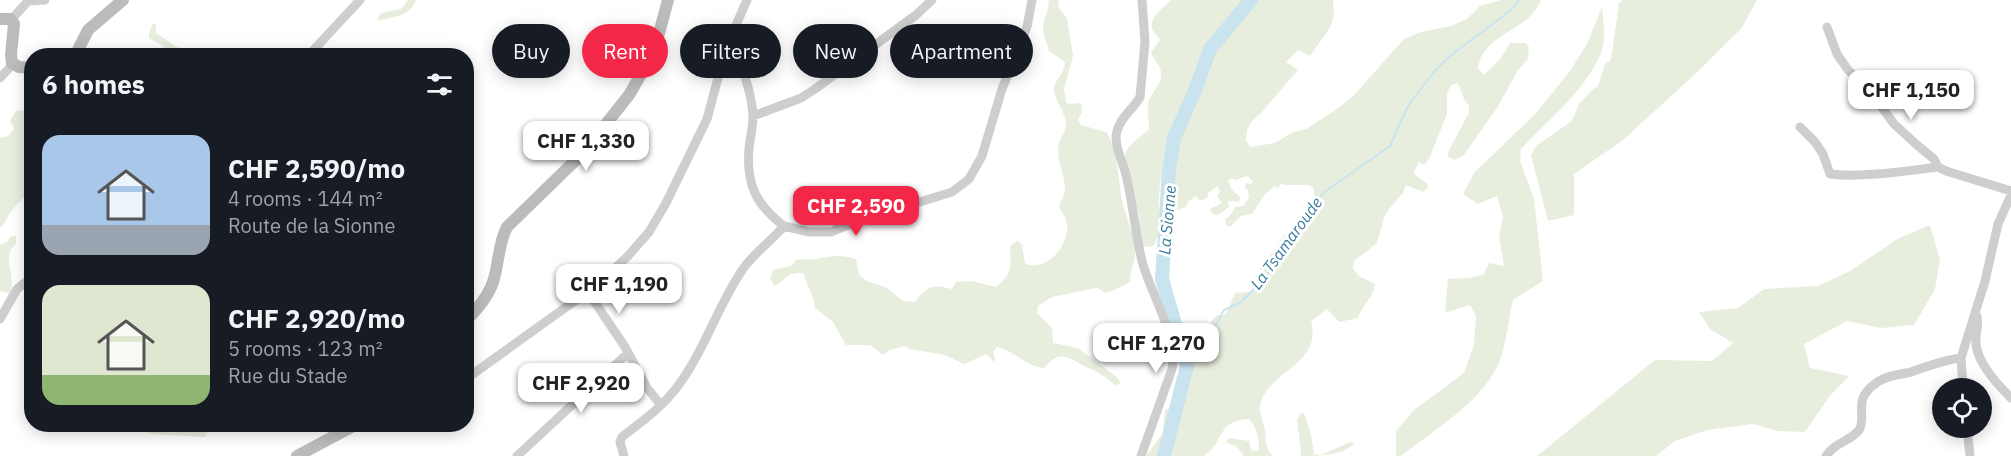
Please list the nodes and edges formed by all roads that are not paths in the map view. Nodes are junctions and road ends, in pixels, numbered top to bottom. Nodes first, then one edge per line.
1 (45, 0) edge
2 (123, 0) edge
3 (360, 0) edge
4 (668, 0) edge
5 (747, 0) edge
6 (932, 0) edge
7 (1032, 0) edge
8 (1142, 0) edge
9 (28, 1) edge
10 (5, 19) edge
11 (737, 24) edge
12 (1827, 27) dead end
13 (79, 48) edge
14 (315, 48) edge
15 (13, 64) junction
16 (24, 67) edge
17 (0, 78) edge
18 (719, 78) edge
19 (745, 78) edge
20 (753, 116) junction
21 (1800, 127) dead end
22 (1938, 167) junction
23 (2011, 193) edge
24 (784, 226) junction
25 (24, 283) edge
26 (588, 292) junction
27 (1976, 311) junction
28 (474, 312) edge
29 (0, 319) edge
30 (628, 353) junction
31 (1961, 358) junction
32 (474, 373) edge
33 (1962, 378) edge
34 (2011, 398) edge
35 (662, 405) junction
36 (342, 432) edge
37 (1968, 438) edge
38 (297, 456) edge
39 (517, 456) edge
40 (624, 456) edge
41 (1141, 456) edge
42 (1826, 456) edge
43 (1970, 456) edge

1 - 9 street
2 - 13 street
3 - 14 street
4 - 28 street
5 - 11 street
6 - 20 street
7 - 24 street
8 - 41 street
9 - 10 street
10 - 15 street
12 - 22 street
15 - 16 street
15 - 17 street
18 - 26 street
19 - 20 street
20 - 24 street
21 - 22 street
22 - 23 street
23 - 27 street
24 - 35 street
25 - 29 street
26 - 30 street
26 - 32 street
27 - 31 street
27 - 34 street
30 - 35 street
30 - 39 street
31 - 33 street
31 - 42 street
35 - 40 street
36 - 38 street
37 - 43 street

